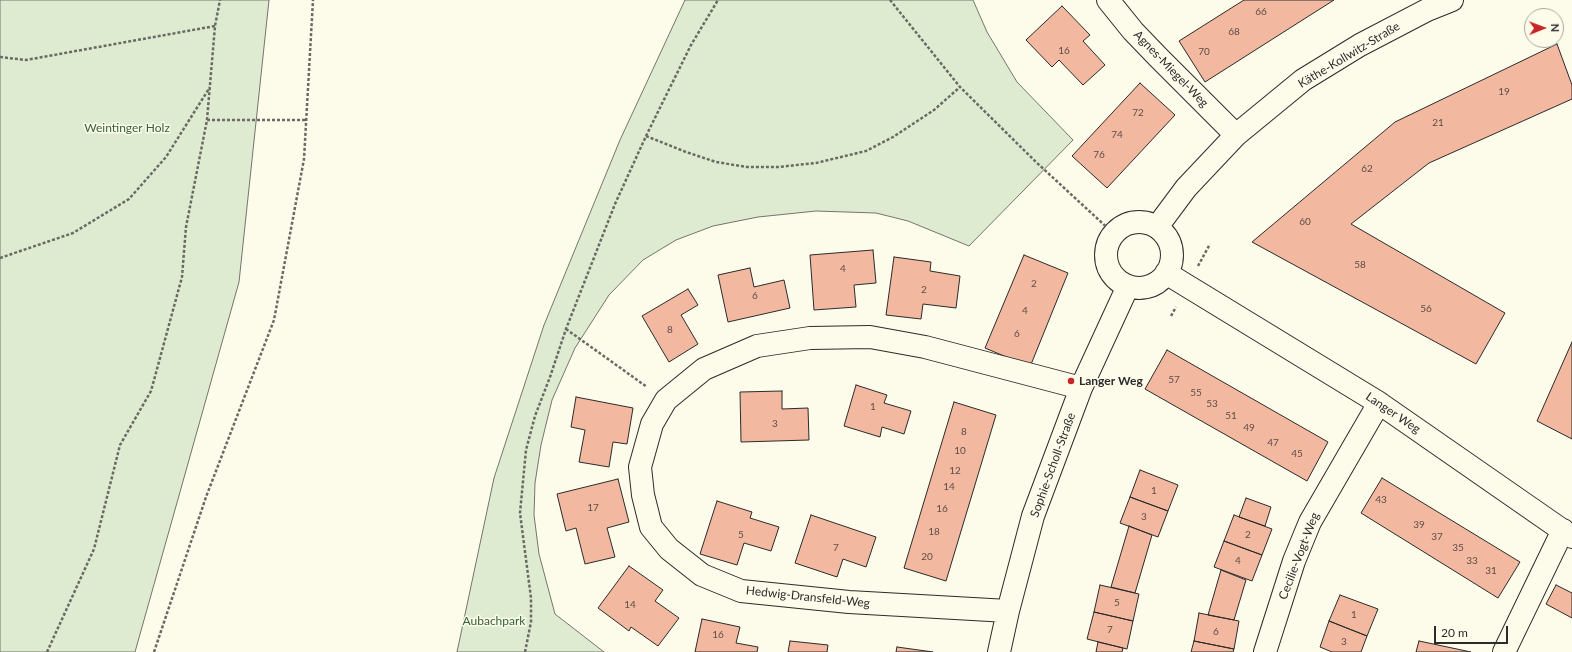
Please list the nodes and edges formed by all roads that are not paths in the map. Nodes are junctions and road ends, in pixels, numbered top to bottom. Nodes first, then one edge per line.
1 (1108, 0) edge
2 (1452, 0) edge
3 (1424, 5) edge
4 (1236, 135) junction
5 (1157, 227) junction
6 (1166, 273) junction
7 (1128, 286) junction
8 (1081, 388) junction
9 (1379, 403) junction
10 (1567, 534) edge
11 (1008, 611) junction
12 (999, 652) edge
13 (1265, 652) edge
14 (1504, 652) edge

1 - 4 street, Agnes-Miegel-Weg
2 - 3 street, Käthe-Kollwitz-Straße
3 - 4 street, Käthe-Kollwitz-Straße
4 - 5 street, Käthe-Kollwitz-Straße
5 - 6 street
5 - 7 street
6 - 7 street
6 - 9 street, Langer Weg
7 - 8 street, Sophie-Scholl-Straße
8 - 11 street, Sophie-Scholl-Straße
8 - 11 street, Hedwig-Dransfeld-Weg
9 - 10 street, Langer Weg
9 - 13 street, Cecilie-Vogt-Weg
10 - 14 street
11 - 12 street, Sophie-Scholl-Straße

